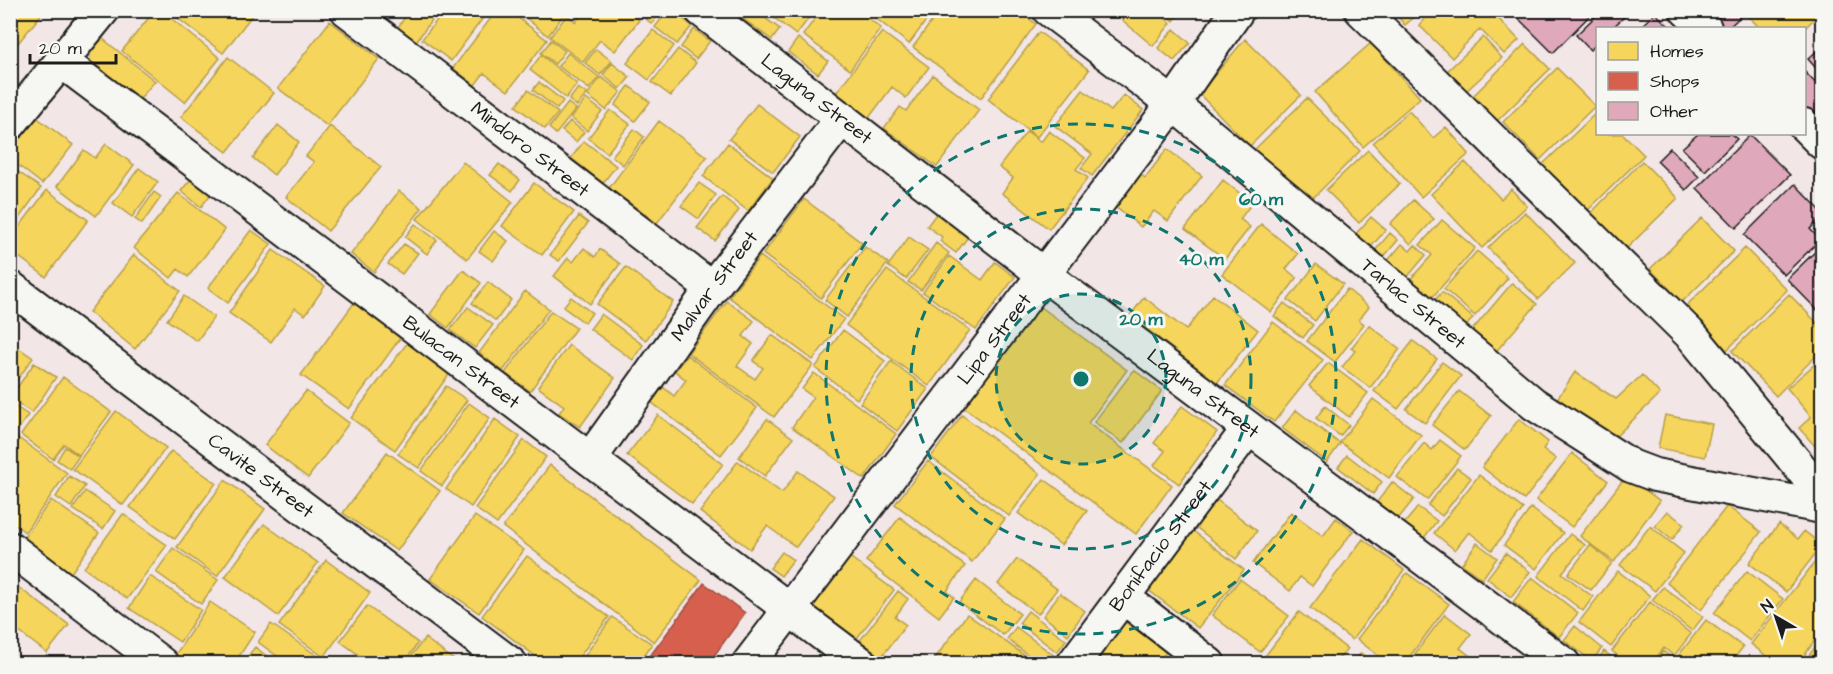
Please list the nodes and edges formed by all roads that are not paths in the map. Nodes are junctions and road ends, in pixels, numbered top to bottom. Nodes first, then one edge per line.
1 (103, 10) edge
2 (347, 10) edge
3 (701, 10) edge
4 (1049, 10) edge
5 (1238, 10) edge
6 (1361, 10) edge
7 (1686, 10) edge
8 (1704, 27) edge
9 (61, 61) junction
10 (1173, 104) junction
11 (842, 118) junction
12 (10, 124) edge
13 (1806, 127) edge
14 (1822, 143) edge
15 (1043, 274) junction
16 (10, 287) edge
17 (712, 288) junction
18 (1248, 429) junction
19 (590, 459) junction
20 (1822, 494) edge
21 (1822, 507) edge
22 (10, 548) edge
23 (1123, 597) junction
24 (788, 608) junction
25 (162, 663) edge
26 (511, 663) edge
27 (748, 663) edge
28 (862, 663) edge
29 (1073, 663) edge
30 (1209, 663) edge
31 (1564, 663) edge

1 - 9 street
2 - 17 street, Mindoro Street
3 - 11 street, Laguna Street
4 - 10 street, Tarlac Street
5 - 10 street, Lipa Street
6 - 20 street
7 - 8 street
9 - 12 street
9 - 19 street, Bulacan Street
10 - 15 street, Lipa Street
10 - 21 street, Tarlac Street
11 - 15 street, Laguna Street
11 - 17 street, Malvar Street
13 - 14 street
15 - 18 street, Laguna Street
15 - 24 street, Lipa Street
16 - 26 street, Cavite Street
17 - 19 street, Malvar Street
18 - 23 street, Bonifacio Street
18 - 31 street, Laguna Street
19 - 24 street, Bulacan Street
22 - 25 street
23 - 29 street, Bonifacio Street
23 - 30 street
24 - 27 street, Lipa Street
24 - 28 street, Bulacan Street

